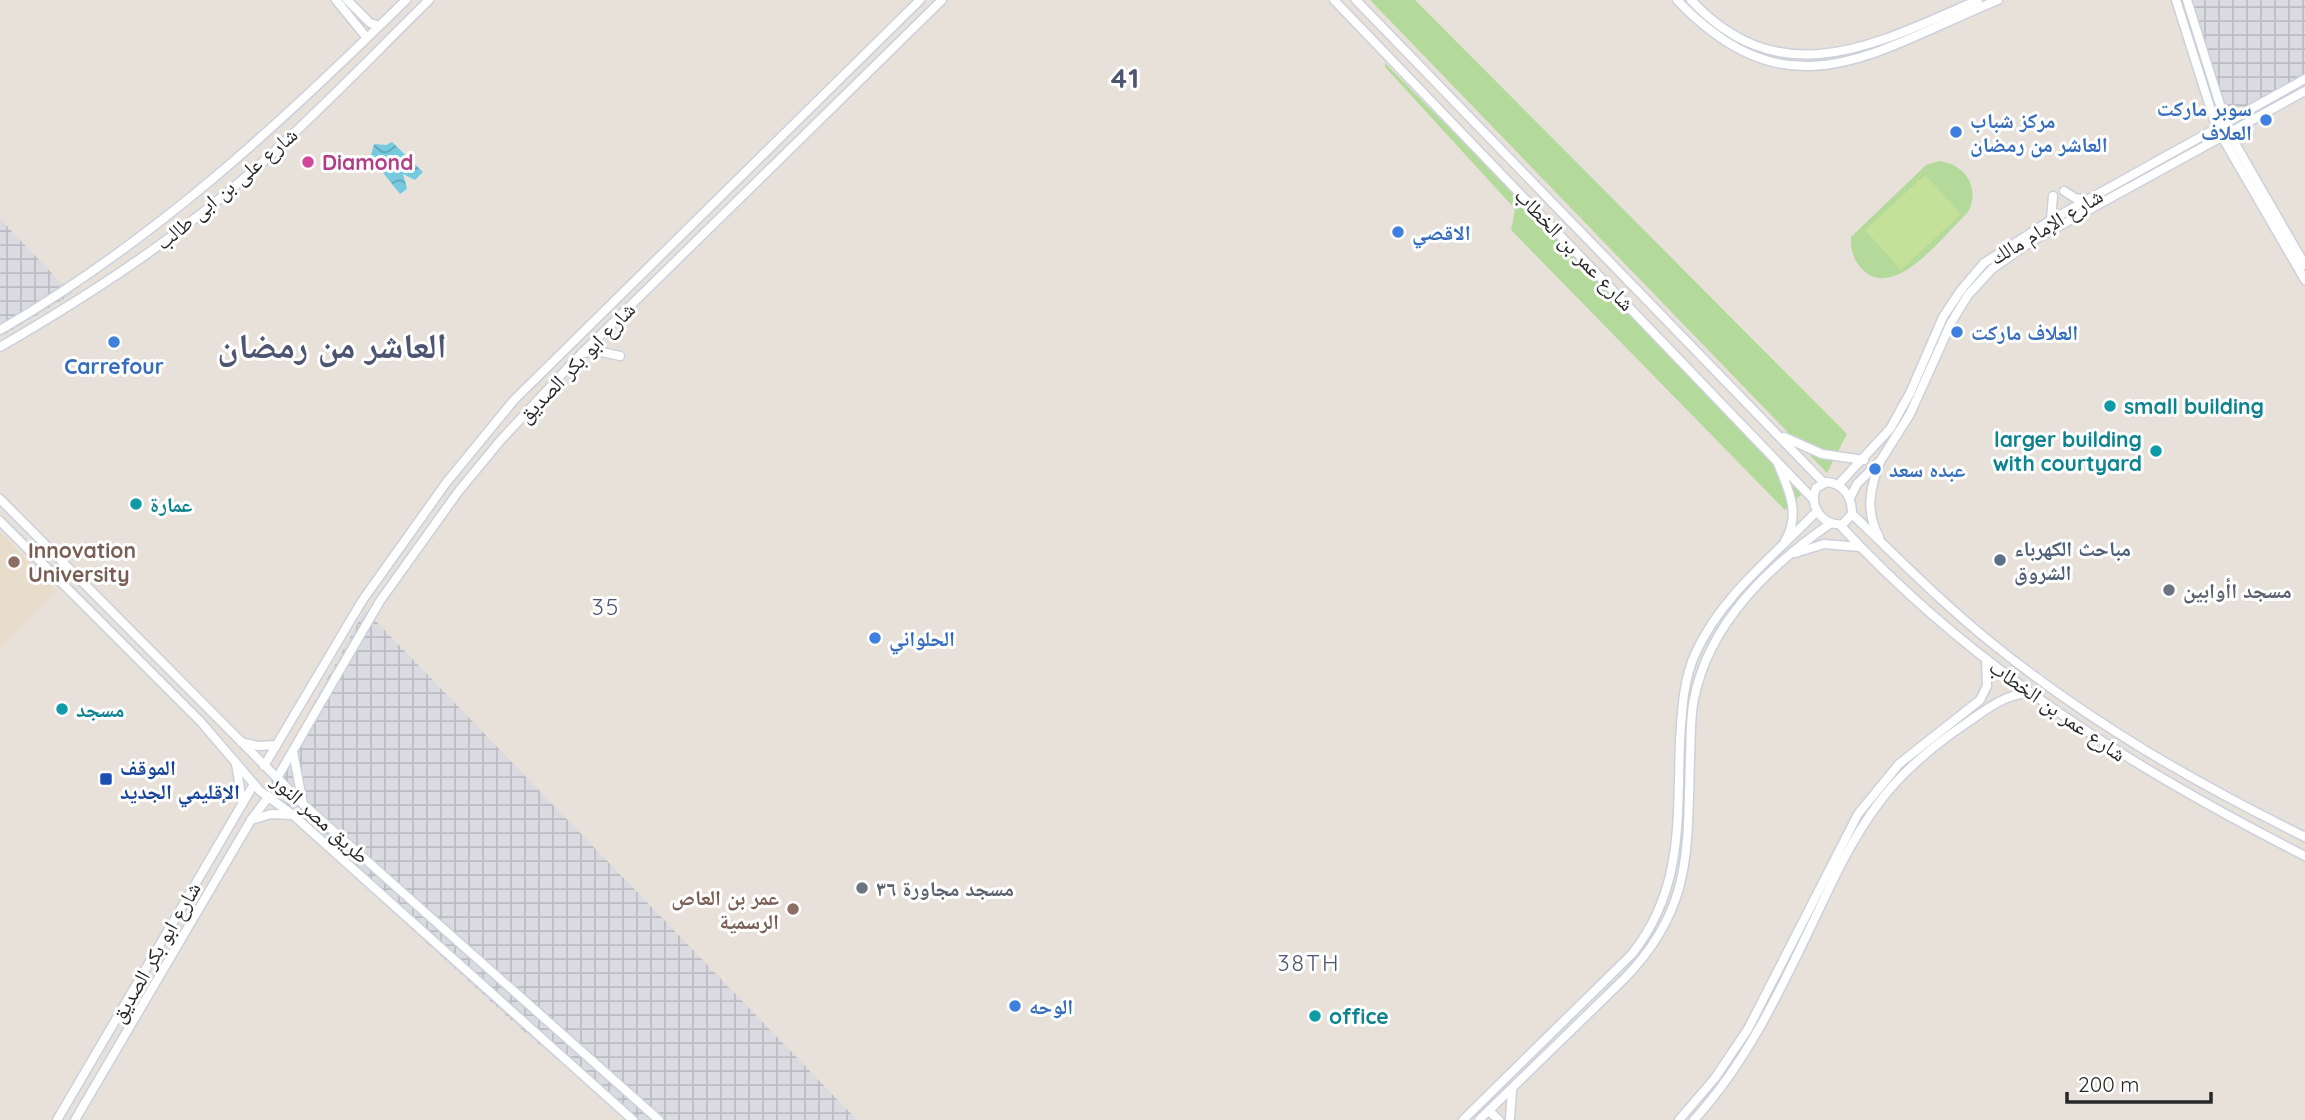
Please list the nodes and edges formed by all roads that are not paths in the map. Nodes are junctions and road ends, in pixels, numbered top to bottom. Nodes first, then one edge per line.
1 (336, 0) edge
2 (348, 0) edge
3 (406, 0) edge
4 (429, 0) edge
5 (920, 0) edge
6 (942, 0) edge
7 (1335, 0) edge
8 (1356, 0) edge
9 (1677, 0) edge
10 (1978, 0) edge
11 (1998, 0) edge
12 (2176, 0) edge
13 (2187, 0) edge
14 (1691, 1) edge
15 (1685, 8) junction
16 (379, 26) junction
17 (368, 38) junction
18 (2200, 43) junction
19 (2191, 46) junction
20 (2304, 85) edge
21 (2226, 124) junction
22 (2217, 129) junction
23 (784, 134) junction
24 (2226, 135) junction
25 (794, 144) junction
26 (2120, 187) junction
27 (2064, 191) dead end
28 (197, 193) junction
29 (2053, 196) dead end
30 (2086, 200) junction
31 (208, 208) junction
32 (174, 212) junction
33 (2051, 220) junction
34 (185, 226) junction
35 (2305, 265) edge
36 (2305, 280) edge
37 (0, 330) edge
38 (0, 347) edge
39 (582, 354) junction
40 (620, 356) dead end
41 (1715, 370) junction
42 (1702, 382) junction
43 (1771, 428) junction
44 (1776, 458) junction
45 (1864, 460) junction
46 (1881, 460) junction
47 (1824, 483) junction
48 (1838, 485) junction
49 (1850, 498) junction
50 (0, 499) edge
51 (1813, 499) junction
52 (1817, 511) junction
53 (1852, 514) junction
54 (0, 521) edge
55 (1835, 524) junction
56 (1882, 542) junction
57 (1862, 547) junction
58 (1774, 554) junction
59 (1789, 555) junction
60 (1719, 613) junction
61 (1728, 619) junction
62 (1986, 659) junction
63 (2029, 692) junction
64 (298, 709) junction
65 (311, 717) junction
66 (2123, 738) junction
67 (241, 742) junction
68 (276, 745) junction
69 (2134, 745) junction
70 (293, 750) junction
71 (2115, 752) junction
72 (2127, 759) junction
73 (235, 761) junction
74 (264, 766) junction
75 (277, 778) junction
76 (254, 784) junction
77 (269, 796) junction
78 (1870, 798) junction
79 (1878, 803) junction
80 (242, 804) junction
81 (303, 804) junction
82 (293, 815) junction
83 (251, 820) junction
84 (2305, 837) edge
85 (2305, 856) edge
86 (386, 877) junction
87 (375, 891) junction
88 (402, 891) junction
89 (392, 906) junction
90 (178, 913) junction
91 (191, 921) junction
92 (1778, 971) junction
93 (1787, 975) junction
94 (1514, 1087) junction
95 (1700, 1095) junction
96 (1709, 1103) junction
97 (1492, 1108) junction
98 (1690, 1108) junction
99 (649, 1116) edge
100 (1696, 1118) edge
101 (57, 1120) edge
102 (75, 1120) edge
103 (633, 1120) edge
104 (659, 1120) edge
105 (1463, 1120) edge
106 (1479, 1120) edge
107 (1499, 1120) edge
108 (1510, 1120) edge
109 (1679, 1120) edge

1 - 17 street
2 - 16 street
3 - 16 street, شارع على بن ابى طالب
4 - 31 street, شارع على بن ابى طالب
5 - 23 street, شارع ابو بكر الصديق
6 - 25 street, شارع ابو بكر الصديق
7 - 42 street, شارع عمر بن الخطاب
8 - 41 street, شارع عمر بن الخطاب
9 - 15 street
10 - 14 street
11 - 15 street
12 - 19 street
13 - 18 street
14 - 15 street
16 - 17 street, شارع على بن ابى طالب
17 - 28 street, شارع على بن ابى طالب
18 - 19 street
18 - 21 street
19 - 22 street
20 - 21 street, شارع الإمام مالك
20 - 24 street, شارع الإمام مالك
21 - 22 street, شارع الإمام مالك
22 - 26 street, شارع الإمام مالك
23 - 25 street
23 - 64 street, شارع ابو بكر الصديق
24 - 26 street, شارع الإمام مالك
24 - 35 street
24 - 36 street
25 - 39 street, شارع ابو بكر الصديق
26 - 30 street, شارع الإمام مالك
26 - 46 street, شارع الإمام مالك
27 - 30 street
28 - 31 street
28 - 32 street, شارع على بن ابى طالب
29 - 33 street
30 - 33 street, شارع الإمام مالك
31 - 34 street, شارع على بن ابى طالب
32 - 34 street
32 - 37 street, شارع على بن ابى طالب
33 - 45 street, شارع الإمام مالك
34 - 38 street, شارع على بن ابى طالب
39 - 40 street
39 - 65 street, شارع ابو بكر الصديق
41 - 42 street
41 - 43 street, شارع عمر بن الخطاب
42 - 44 street, شارع عمر بن الخطاب
43 - 45 street
43 - 47 street, شارع عمر بن الخطاب
44 - 51 street, شارع عمر بن الخطاب
44 - 58 street
45 - 48 street, شارع الإمام مالك
46 - 49 street, شارع الإمام مالك
46 - 56 street
47 - 48 street
47 - 51 street
48 - 49 street
49 - 53 street
50 - 67 street, طريق مصر النور
51 - 52 street
52 - 55 street
52 - 58 street
53 - 55 street
53 - 56 street, شارع عمر بن الخطاب
54 - 73 street, طريق مصر النور
55 - 57 street, شارع عمر بن الخطاب
55 - 59 street
56 - 66 street, شارع عمر بن الخطاب
57 - 59 street
57 - 62 street, شارع عمر بن الخطاب
58 - 60 street
59 - 61 street
60 - 61 street
60 - 105 street
61 - 94 street
62 - 63 street, شارع عمر بن الخطاب
62 - 78 street
63 - 71 street, شارع عمر بن الخطاب
63 - 79 street
64 - 65 street
64 - 68 street, شارع ابو بكر الصديق
65 - 70 street, شارع ابو بكر الصديق
66 - 69 street, شارع عمر بن الخطاب
66 - 71 street
67 - 68 street
67 - 74 street, طريق مصر النور
68 - 74 street, شارع ابو بكر الصديق
69 - 72 street
69 - 84 street, شارع عمر بن الخطاب
70 - 75 street, شارع ابو بكر الصديق
70 - 81 street
71 - 72 street, شارع عمر بن الخطاب
72 - 85 street, شارع عمر بن الخطاب
73 - 76 street, طريق مصر النور
73 - 80 street
74 - 75 street, طريق مصر النور
75 - 81 street, طريق مصر النور
76 - 77 street, طريق مصر النور
76 - 80 street, شارع ابو بكر الصديق
77 - 82 street, طريق مصر النور
77 - 83 street, شارع ابو بكر الصديق
78 - 79 street
78 - 92 street
79 - 93 street
80 - 90 street, شارع ابو بكر الصديق
81 - 86 street, طريق مصر النور
82 - 83 street
82 - 87 street, طريق مصر النور
83 - 91 street, شارع ابو بكر الصديق
86 - 87 street
86 - 88 street, طريق مصر النور
87 - 89 street, طريق مصر النور
88 - 89 street
88 - 99 street, طريق مصر النور
89 - 103 street, طريق مصر النور
90 - 91 street
90 - 101 street, شارع ابو بكر الصديق
91 - 102 street, شارع ابو بكر الصديق
92 - 93 street
92 - 95 street
93 - 96 street
94 - 97 street
94 - 108 street
95 - 96 street
95 - 98 street
96 - 100 street
97 - 106 street
97 - 107 street
97 - 108 street
98 - 100 street
98 - 109 street
99 - 104 street, طريق مصر النور

